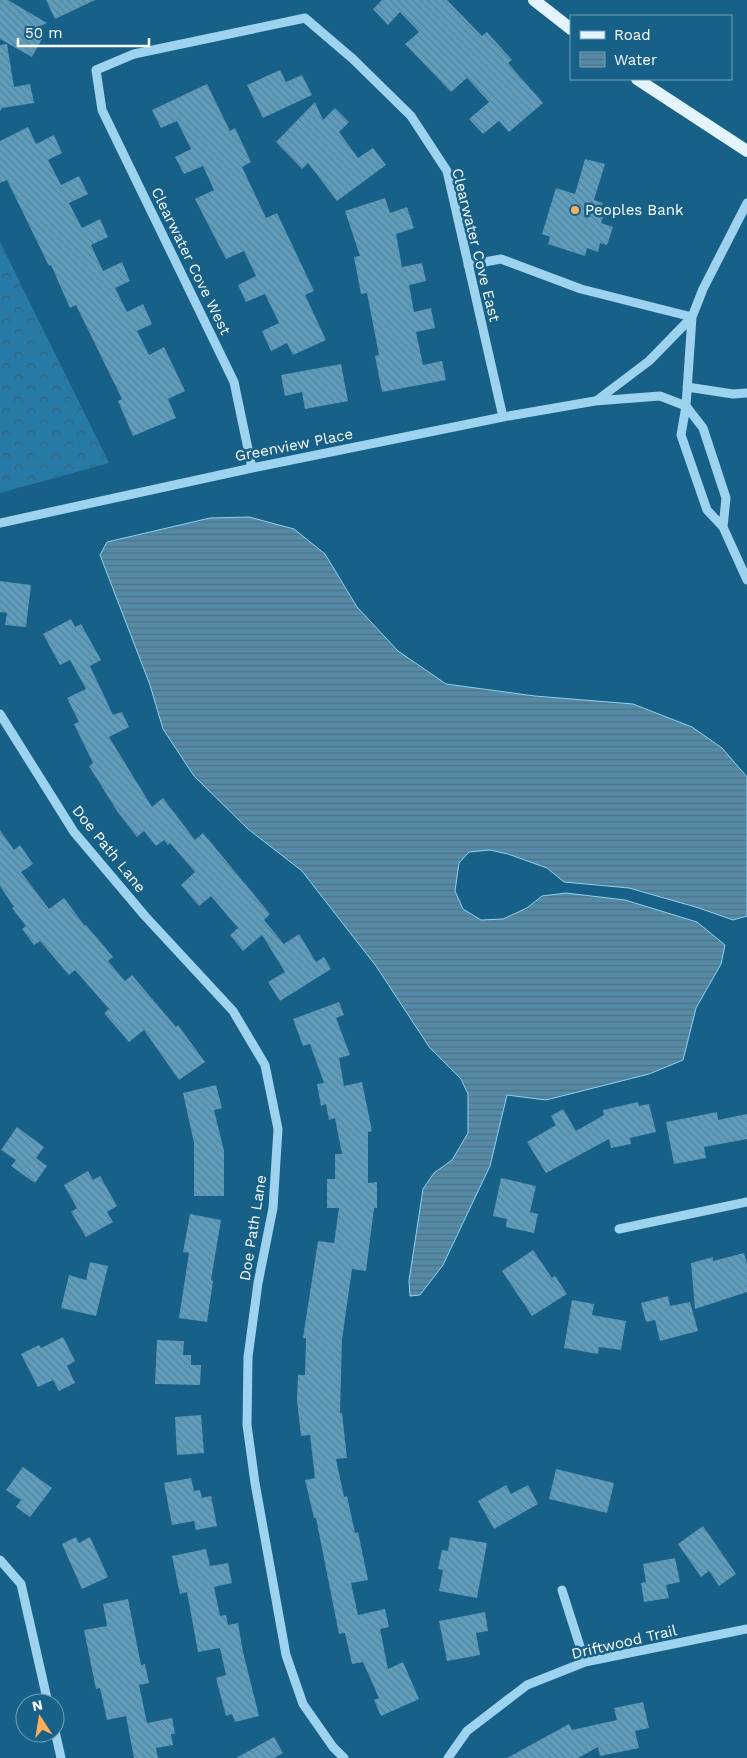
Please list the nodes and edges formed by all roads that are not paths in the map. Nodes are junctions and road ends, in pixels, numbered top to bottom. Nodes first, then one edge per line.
1 (534, 0) edge
2 (570, 29) edge
3 (96, 70) joint
4 (639, 80) edge
5 (747, 151) edge
6 (747, 203) edge
7 (468, 265) junction
8 (692, 317) junction
9 (687, 387) junction
10 (747, 393) edge
11 (595, 401) junction
12 (686, 406) junction
13 (503, 417) junction
14 (252, 468) junction
15 (0, 522) edge
16 (724, 527) junction
17 (747, 580) edge
18 (0, 714) edge
19 (747, 1202) edge
20 (619, 1229) dead end
21 (0, 1560) edge
22 (562, 1590) dead end
23 (747, 1629) edge
24 (585, 1662) junction
25 (46, 1693) edge
26 (58, 1743) edge
27 (61, 1758) edge
28 (344, 1758) edge
29 (448, 1758) edge

1 - 2 main road
3 - 7 street, Clearwater Cove East
3 - 14 street, Clearwater Cove West
4 - 5 main road
6 - 8 street
7 - 8 street
7 - 13 street, Clearwater Cove East
8 - 9 street
8 - 11 street, Greenview Place
9 - 10 street
9 - 12 street
11 - 12 street, Greenview Place
11 - 13 street, Greenview Place
12 - 16 street
12 - 16 street
13 - 14 street, Greenview Place
14 - 15 street, Greenview Place
16 - 17 street
18 - 28 street, Doe Path Lane
19 - 20 street
21 - 25 street
22 - 24 street
23 - 24 street, Driftwood Trail
24 - 29 street, Driftwood Trail
26 - 27 street

